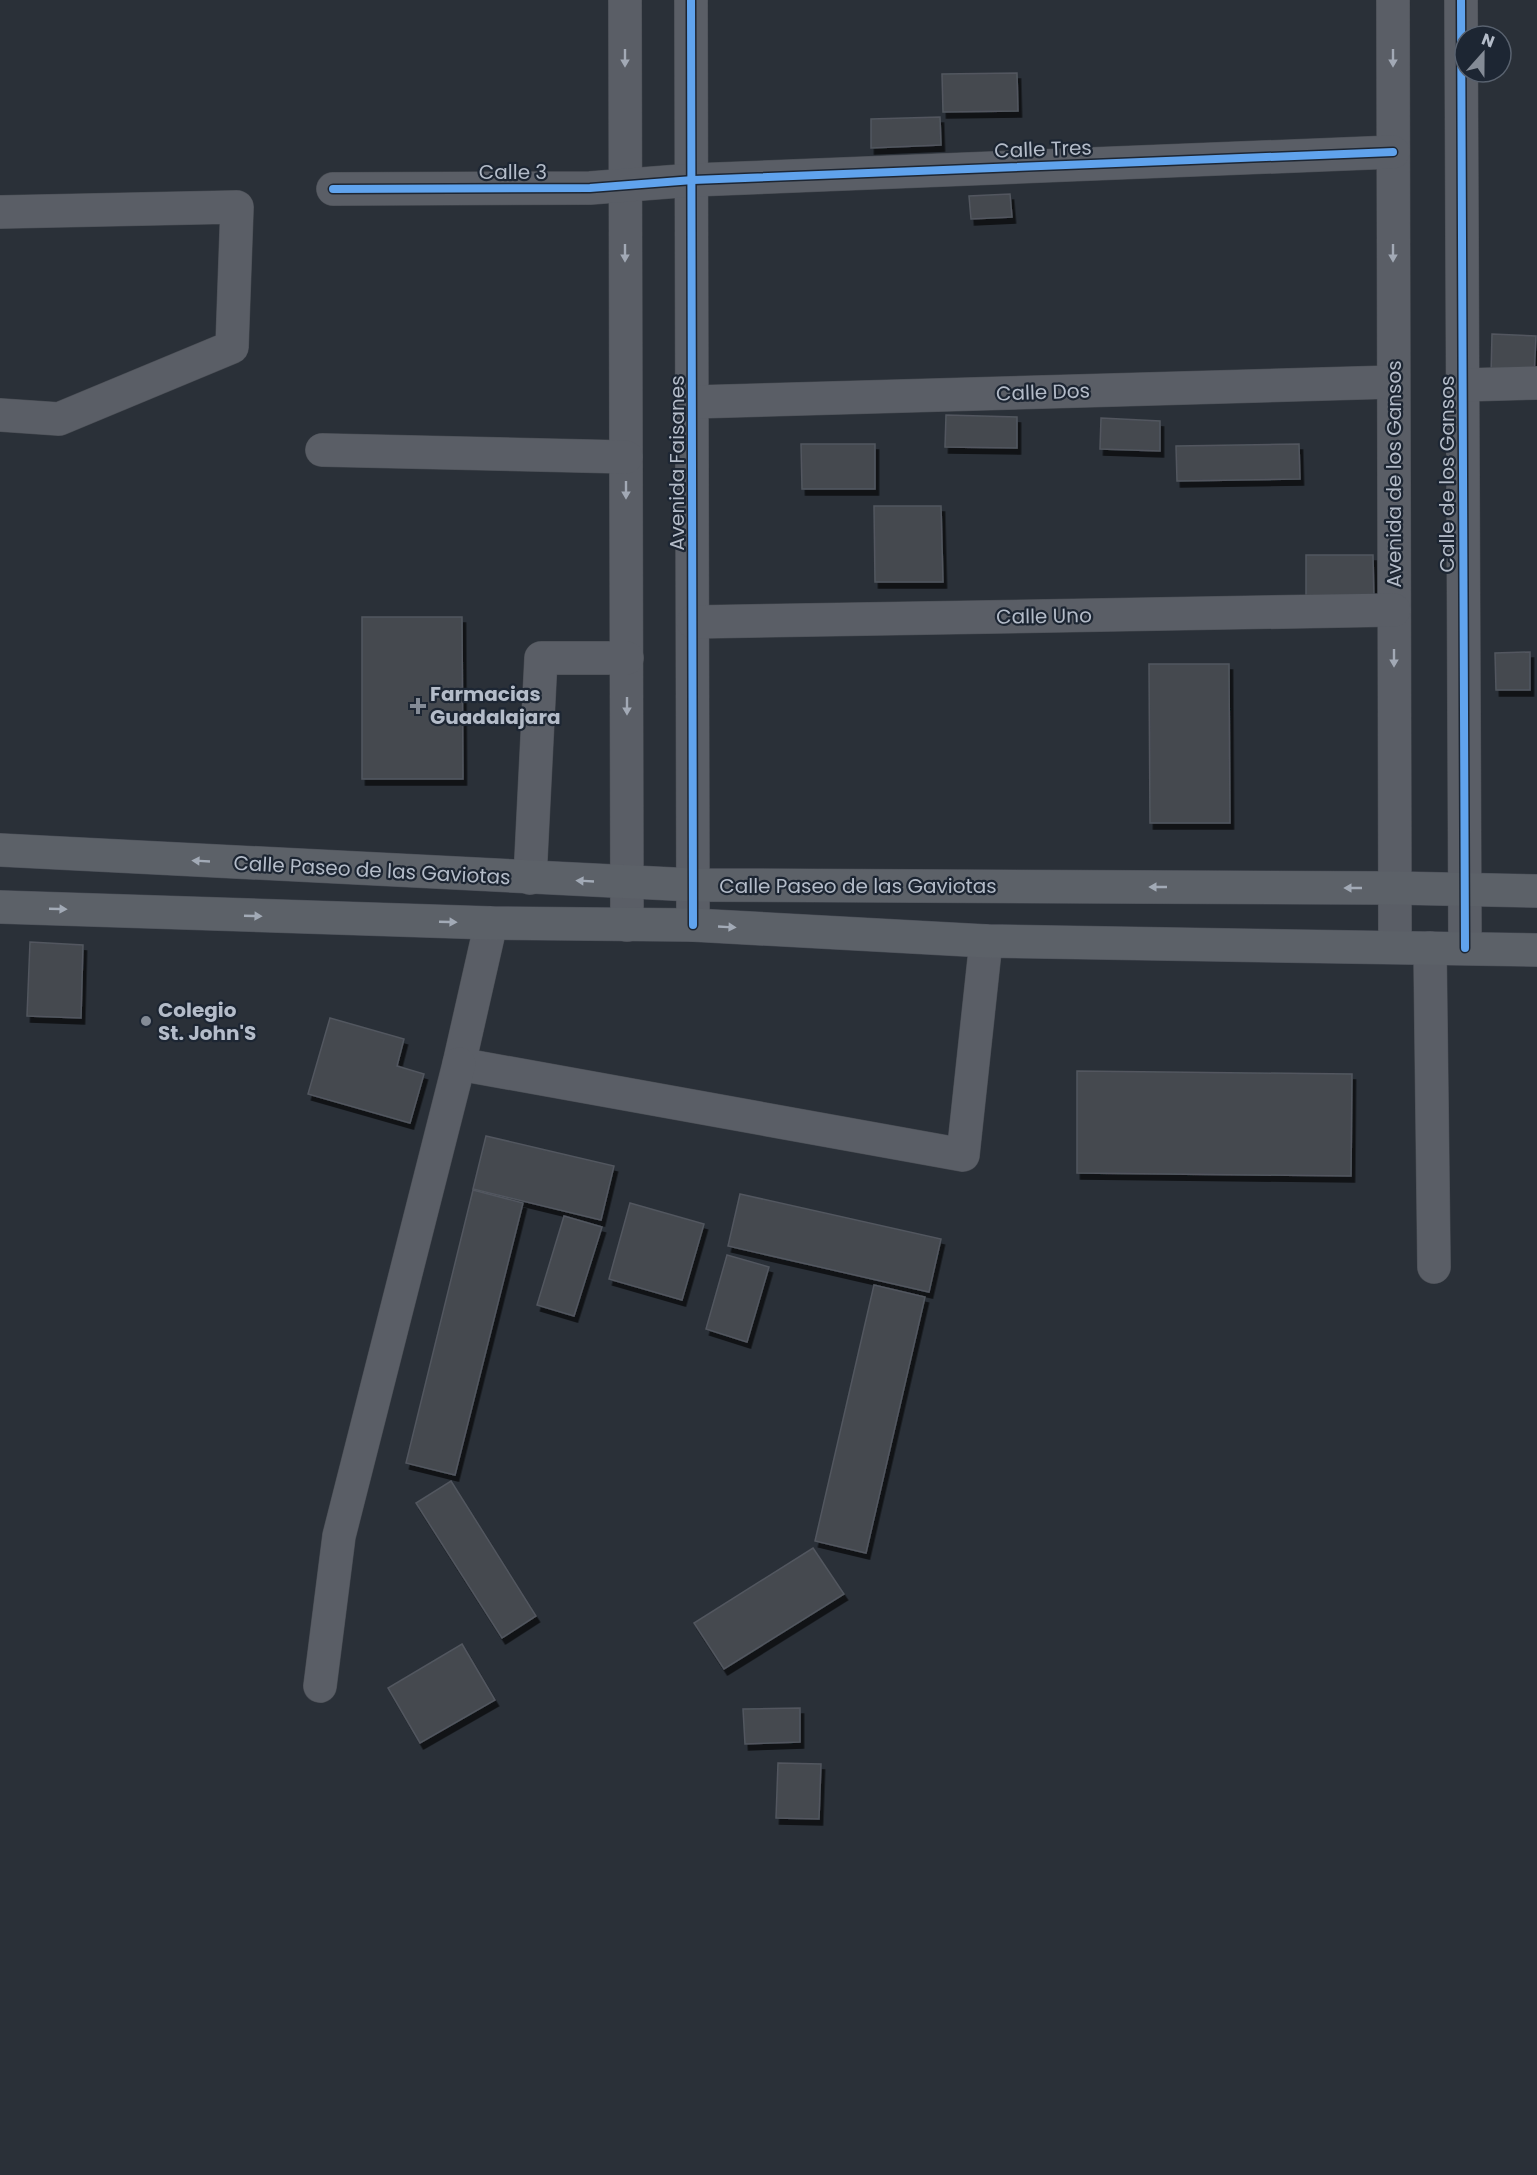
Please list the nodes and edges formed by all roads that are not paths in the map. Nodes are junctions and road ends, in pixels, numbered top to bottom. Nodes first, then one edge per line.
1 (625, 0) edge
2 (691, 0) edge
3 (1393, 0) edge
4 (1461, 0) edge
5 (1394, 152) junction
6 (693, 180) junction
7 (625, 186) junction
8 (333, 189) dead end
9 (0, 212) edge
10 (1394, 382) junction
11 (1537, 383) edge
12 (1463, 385) junction
13 (693, 402) junction
14 (0, 415) edge
15 (322, 450) dead end
16 (626, 457) junction
17 (1394, 610) junction
18 (693, 622) junction
19 (627, 658) junction
20 (0, 850) edge
21 (530, 878) junction
22 (627, 883) junction
23 (693, 885) junction
24 (1395, 888) junction
25 (1465, 891) junction
26 (1537, 891) edge
27 (0, 908) edge
28 (491, 923) junction
29 (627, 925) junction
30 (693, 925) junction
31 (986, 941) junction
32 (1395, 947) junction
33 (1430, 948) junction
34 (1466, 948) junction
35 (1537, 950) edge
36 (459, 1064) junction
37 (1434, 1266) dead end
38 (320, 1686) dead end

1 -> 7 street
2 - 6 street, Avenida Faisanes
3 -> 5 street, Avenida de los Gansos
4 - 12 street, Calle de los Gansos
5 - 6 street, Calle Tres
5 -> 10 street, Avenida de los Gansos
6 - 7 street, Calle 3
6 - 13 street, Avenida Faisanes
7 - 8 street, Calle 3
7 -> 16 street
9 - 14 street
10 - 13 street, Calle Dos
10 - 17 street, Avenida de los Gansos
11 - 12 street
12 - 25 street, Calle de los Gansos
13 - 18 street, Avenida Faisanes
15 - 16 street
16 -> 19 street
17 - 18 street, Calle Uno
17 -> 24 street, Avenida de los Gansos
18 - 23 street, Avenida Faisanes
19 - 21 street
19 -> 22 street
21 -> 20 main road, Calle Paseo de las Gaviotas
22 -> 21 main road, Calle Paseo de las Gaviotas
22 - 23 main road, Calle Paseo de las Gaviotas
22 - 29 street
24 -> 23 main road, Calle Paseo de las Gaviotas
23 - 30 street, Avenida Faisanes
24 - 25 main road, Calle Paseo de las Gaviotas
24 - 32 street, Avenida de los Gansos
25 - 26 main road, Calle Paseo de las Gaviotas
25 - 34 street, Calle de los Gansos
27 -> 28 main road, Calle Paseo de las Gaviotas
28 - 29 main road, Calle Paseo de las Gaviotas
28 - 36 street
29 - 30 main road, Calle Paseo de las Gaviotas
30 -> 31 main road, Calle Paseo de las Gaviotas
31 - 32 main road, Calle Paseo de las Gaviotas
31 - 36 street
32 - 33 main road, Calle Paseo de las Gaviotas
33 - 34 main road, Calle Paseo de las Gaviotas
33 - 37 street
34 - 35 main road, Calle Paseo de las Gaviotas
36 - 38 street

